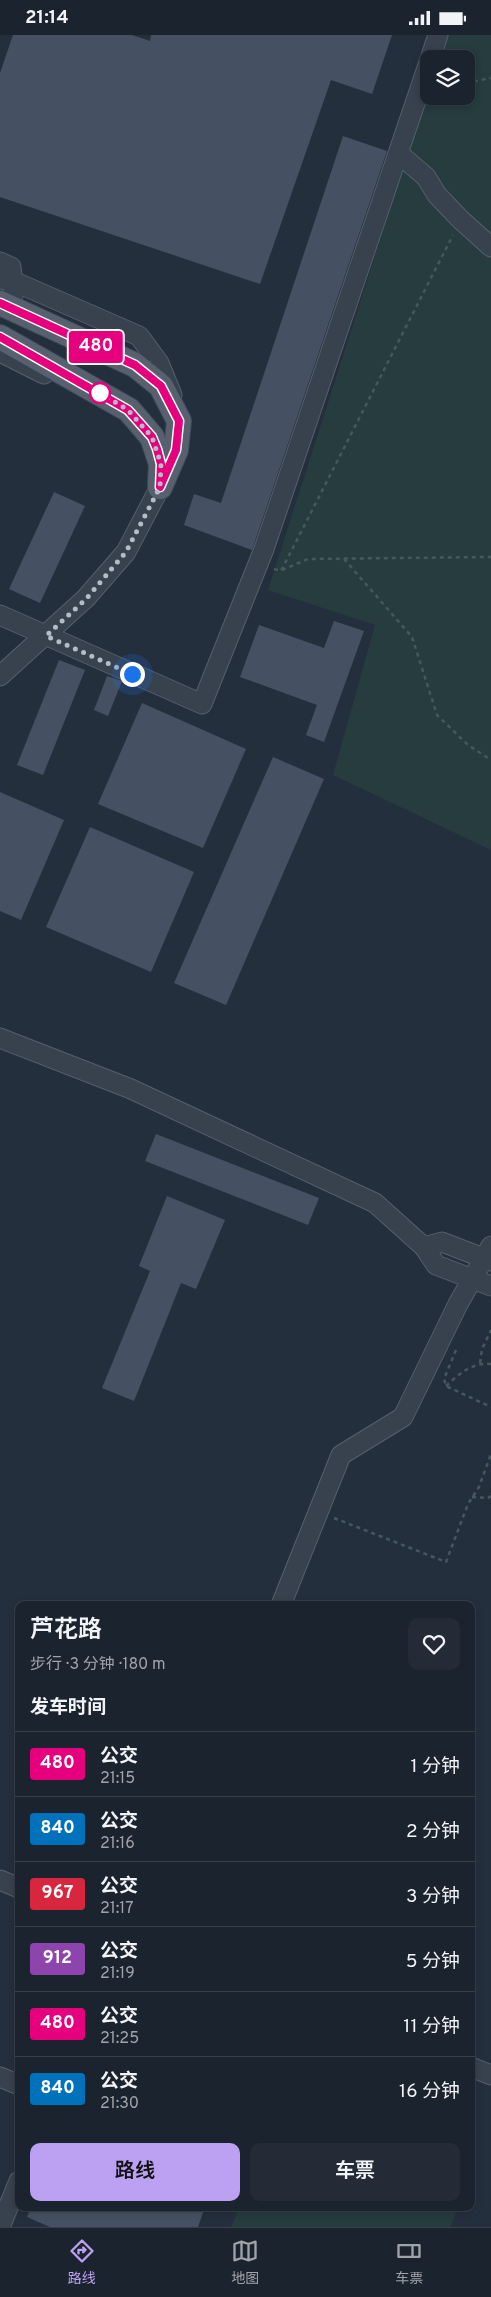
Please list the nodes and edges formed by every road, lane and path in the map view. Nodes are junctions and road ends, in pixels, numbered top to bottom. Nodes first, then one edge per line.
1 (438, 35) edge
2 (433, 50) edge
3 (491, 78) edge
4 (475, 81) edge
5 (420, 87) edge
6 (398, 153) junction
7 (461, 221) junction
8 (491, 247) edge
9 (0, 261) edge
10 (6, 280) edge
11 (7, 306) edge
12 (0, 337) edge
13 (0, 353) edge
14 (128, 410) junction
15 (179, 421) junction
16 (160, 487) junction
17 (491, 557) edge
18 (344, 559) junction
19 (257, 565) junction
20 (281, 571) junction
21 (0, 615) edge
22 (46, 636) junction
23 (0, 676) edge
24 (491, 759) edge
25 (0, 1038) edge
26 (424, 1247) junction
27 (489, 1255) edge
28 (473, 1279) junction
29 (491, 1286) edge
30 (491, 1330) edge
31 (459, 1343) dead end
32 (480, 1363) junction
33 (491, 1364) edge
34 (446, 1386) junction
35 (491, 1407) edge
36 (491, 1454) edge
37 (491, 1496) edge
38 (472, 1497) junction
39 (318, 1512) junction
40 (283, 1601) edge
41 (0, 1881) edge
42 (15, 1887) edge
43 (475, 2069) edge
44 (491, 2075) edge
45 (0, 2077) edge
46 (15, 2083) edge
47 (15, 2191) edge
48 (0, 2227) edge

1 - 2 street
3 - 4 path
5 - 6 street
6 - 7 street
6 - 19 street
7 - 8 street
7 - 20 path
9 - 10 street
10 - 11 street
10 - 15 street
11 - 15 main road
12 - 14 main road
13 - 14 street
14 - 16 main road
15 - 16 main road
16 - 22 street
17 - 18 path
18 - 20 path
18 - 24 path
19 - 20 path
19 - 22 street
21 - 22 street
22 - 23 street
25 - 26 street
26 - 27 street
26 - 28 street
27 - 28 street
28 - 29 street
28 - 39 street
30 - 32 path
31 - 34 path
32 - 33 path
32 - 34 path
34 - 35 path
36 - 38 path
37 - 38 path
38 - 39 path
39 - 40 street
41 - 42 street
43 - 44 street
45 - 46 street
47 - 48 street

